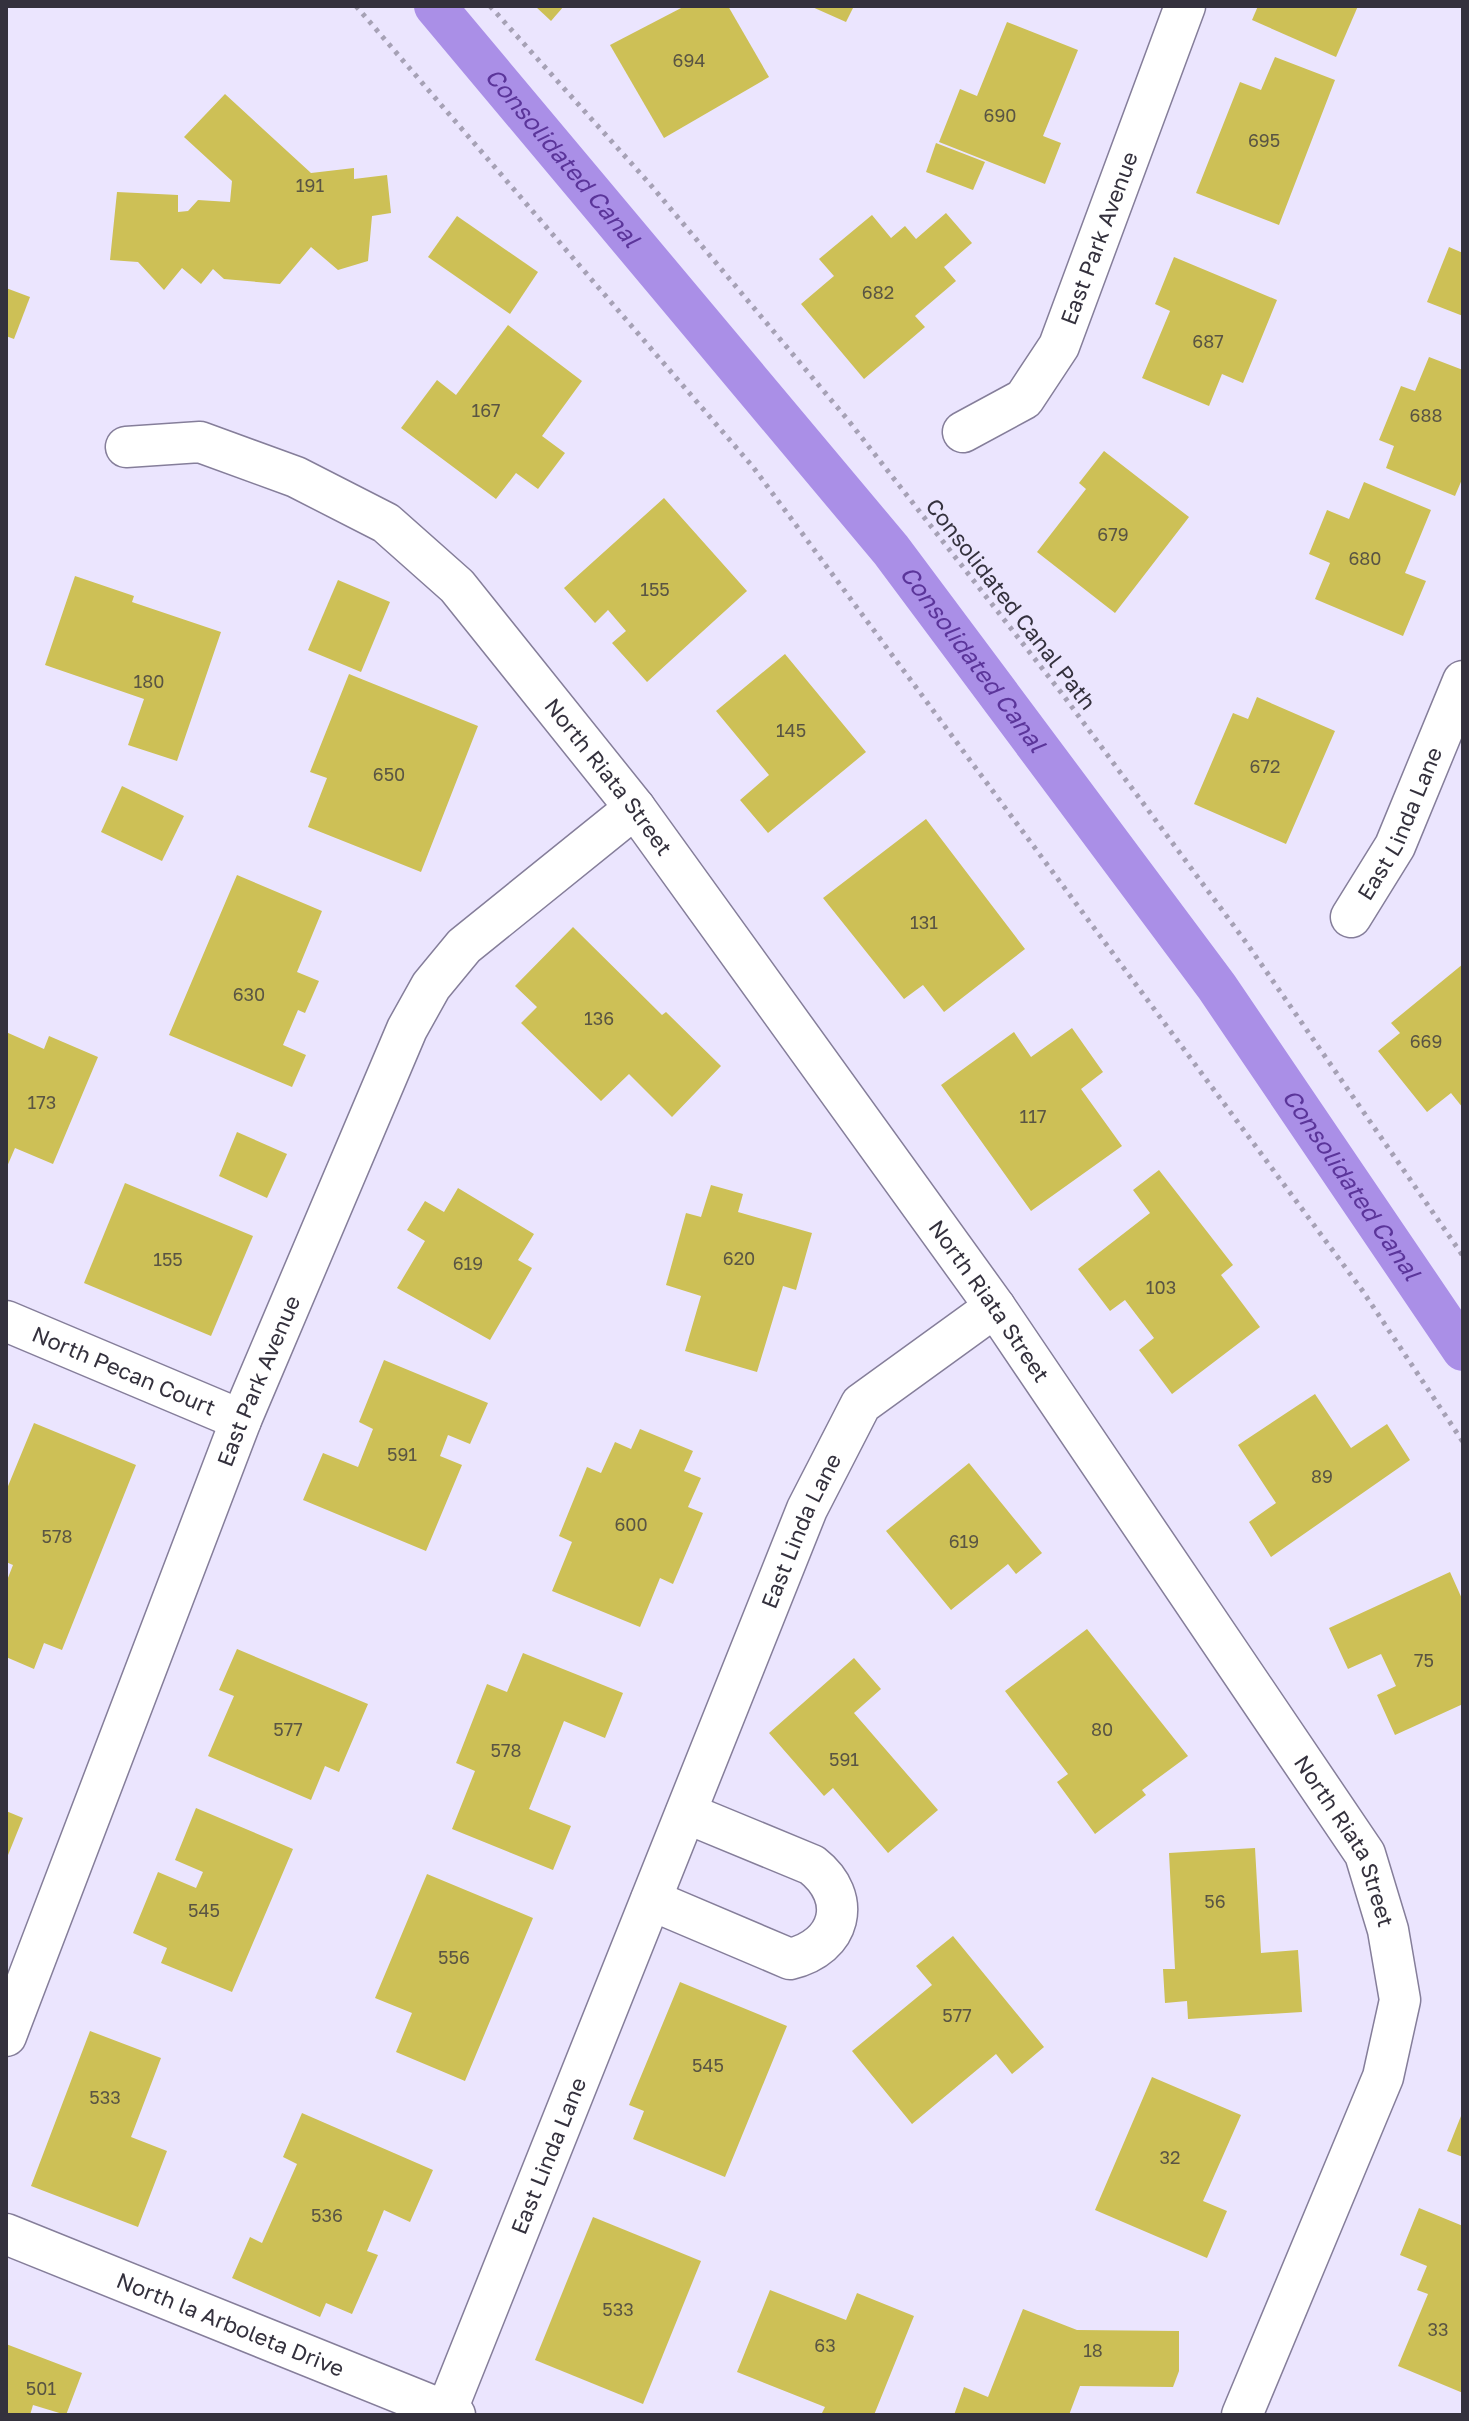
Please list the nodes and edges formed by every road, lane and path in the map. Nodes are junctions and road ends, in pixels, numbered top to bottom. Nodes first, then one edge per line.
1 (356, 6) edge
2 (490, 6) edge
3 (1185, 6) edge
4 (963, 432) dead end
5 (126, 447) dead end
6 (1463, 681) edge
7 (635, 808) junction
8 (1351, 917) dead end
9 (1463, 1256) edge
10 (995, 1307) junction
11 (6, 1321) edge
12 (241, 1420) junction
13 (1463, 1442) edge
14 (686, 1813) junction
15 (651, 1900) junction
16 (7, 2031) edge
17 (6, 2234) edge
18 (450, 2414) edge
19 (1242, 2415) edge

1 - 13 path
2 - 9 path, Consolidated Canal Path
3 - 4 street, East Park Avenue
5 - 7 street, North Riata Street
6 - 8 street, East Linda Lane
7 - 10 street, North Riata Street
7 - 12 street, East Park Avenue
10 - 14 street, East Linda Lane
10 - 19 street, North Riata Street
11 - 12 street, North Pecan Court
12 - 16 street, East Park Avenue
14 - 15 street, East Linda Lane
14 - 15 street
15 - 18 street, East Linda Lane
17 - 18 street, North la Arboleta Drive

